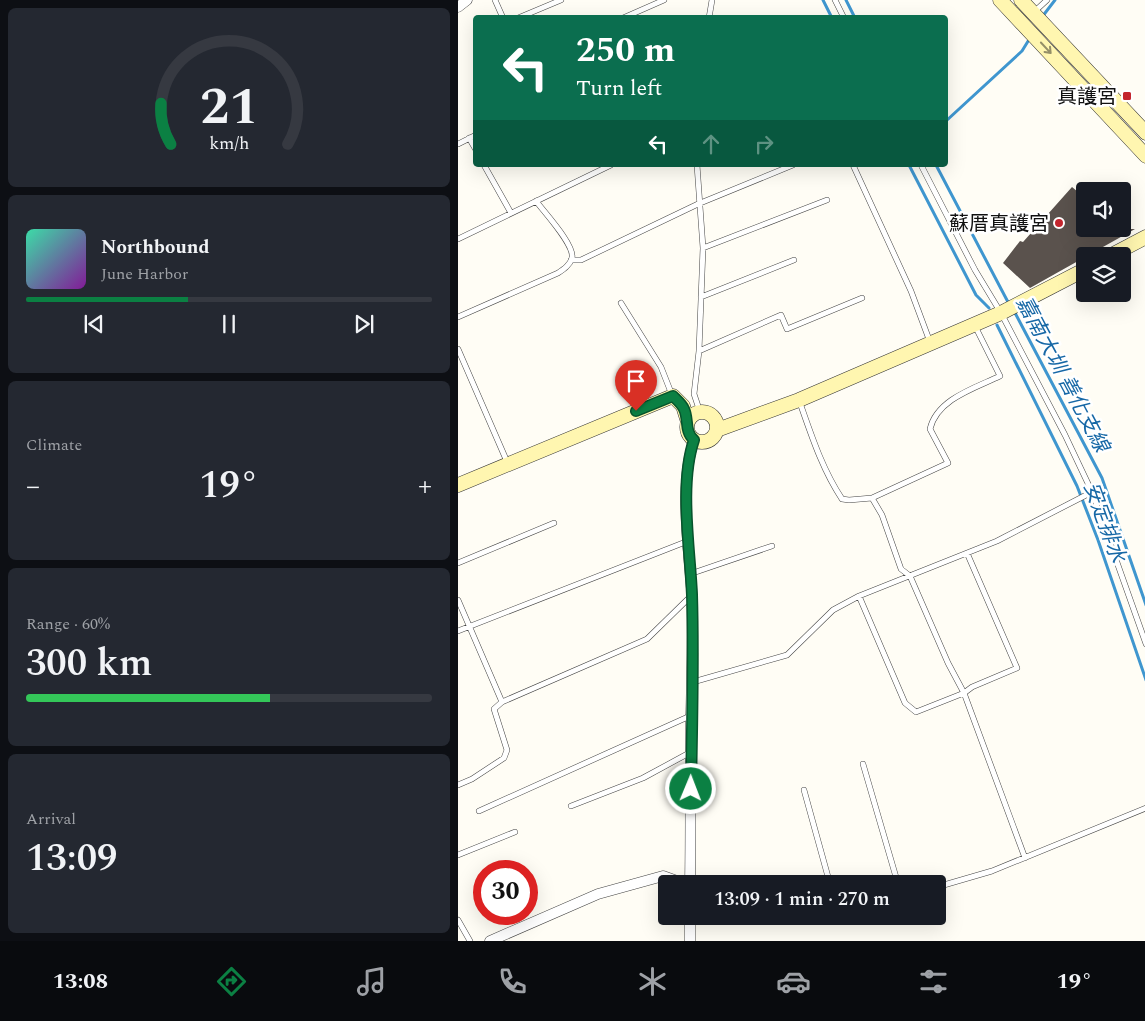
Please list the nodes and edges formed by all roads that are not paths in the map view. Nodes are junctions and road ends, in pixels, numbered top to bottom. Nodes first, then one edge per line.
1 (466, 0) edge
2 (495, 0) edge
3 (561, 0) edge
4 (664, 0) edge
5 (712, 0) edge
6 (835, 0) edge
7 (1000, 0) edge
8 (1020, 0) edge
9 (1047, 0) edge
10 (458, 7) edge
11 (1033, 13) junction
12 (502, 15) edge
13 (525, 15) edge
14 (630, 15) edge
15 (710, 15) edge
16 (842, 15) edge
17 (1023, 24) junction
18 (1146, 133) edge
19 (473, 136) edge
20 (469, 138) junction
21 (458, 144) edge
22 (473, 145) edge
23 (1146, 156) edge
24 (485, 167) edge
25 (608, 167) edge
26 (696, 167) edge
27 (788, 167) edge
28 (854, 167) edge
29 (922, 167) edge
30 (827, 200) dead end
31 (536, 201) junction
32 (698, 204) junction
33 (511, 213) junction
34 (1146, 237) edge
35 (458, 239) edge
36 (1127, 247) edge
37 (703, 248) junction
38 (572, 260) junction
39 (794, 260) dead end
40 (1076, 274) edge
41 (701, 297) junction
42 (862, 298) dead end
43 (621, 303) dead end
44 (1003, 312) junction
45 (458, 317) edge
46 (974, 324) junction
47 (930, 343) junction
48 (458, 349) edge
49 (699, 351) junction
50 (673, 396) junction
51 (799, 400) junction
52 (700, 412) junction
53 (688, 422) junction
54 (717, 430) junction
55 (694, 440) junction
56 (508, 465) junction
57 (458, 485) edge
58 (1092, 492) junction
59 (872, 498) junction
60 (554, 523) dead end
61 (688, 541) junction
62 (772, 546) dead end
63 (967, 553) junction
64 (458, 563) edge
65 (690, 574) junction
66 (910, 576) junction
67 (692, 595) junction
68 (859, 596) junction
69 (458, 600) edge
70 (469, 626) junction
71 (458, 631) edge
72 (1146, 644) edge
73 (693, 682) junction
74 (964, 693) junction
75 (502, 702) junction
76 (691, 716) junction
77 (692, 752) junction
78 (863, 764) dead end
79 (458, 785) edge
80 (804, 790) dead end
81 (571, 806) dead end
82 (1146, 808) edge
83 (479, 811) dead end
84 (515, 832) dead end
85 (458, 855) edge
86 (1025, 858) junction
87 (690, 875) edge
88 (828, 875) edge
89 (895, 875) edge
90 (658, 877) edge
91 (946, 884) edge
92 (458, 920) edge
93 (690, 925) edge
94 (470, 941) edge
95 (490, 941) edge
96 (690, 941) edge

1 - 10 street
2 - 12 lane
3 - 13 lane
4 - 14 lane
5 - 15 lane
6 - 16 lane
7 - 17 street
8 - 11 street
9 - 11 lane
11 - 17 lane
11 - 18 street
17 -> 23 street
19 - 20 lane
20 - 21 lane
20 - 22 lane
24 - 33 lane
25 - 31 lane
26 - 32 lane
27 - 32 lane
28 - 47 lane
29 - 44 lane
30 - 37 lane
31 - 33 lane
31 - 38 lane
32 - 37 lane
32 - 38 lane
33 - 35 lane
34 - 36 street
37 - 41 lane
38 - 45 lane
39 - 41 lane
40 - 44 street
41 - 49 lane
42 - 49 lane
43 - 50 lane
44 - 46 street
44 - 58 lane
46 - 47 street
46 - 59 lane
47 - 51 street
48 - 56 lane
49 - 52 lane
50 - 53 street
50 - 56 street
51 - 54 street
51 - 59 lane
52 - 53 street
52 - 54 street
53 - 55 street
54 - 55 street
55 - 61 street
56 - 57 street
58 - 63 lane
58 - 72 lane
59 - 66 lane
60 - 64 lane
61 - 65 street
61 - 70 lane
62 - 65 lane
63 - 66 lane
63 - 74 lane
65 - 67 street
66 - 68 lane
66 - 74 lane
67 - 73 street
67 - 75 lane
68 - 73 lane
68 - 74 lane
69 - 70 lane
70 - 71 lane
70 - 75 lane
73 - 76 street
74 - 86 lane
75 - 79 lane
76 - 77 street
76 - 83 lane
77 - 81 lane
77 - 87 street
78 - 89 lane
80 - 88 lane
82 - 86 lane
84 - 85 lane
86 - 91 lane
90 - 95 street
92 - 94 lane
93 - 96 street

